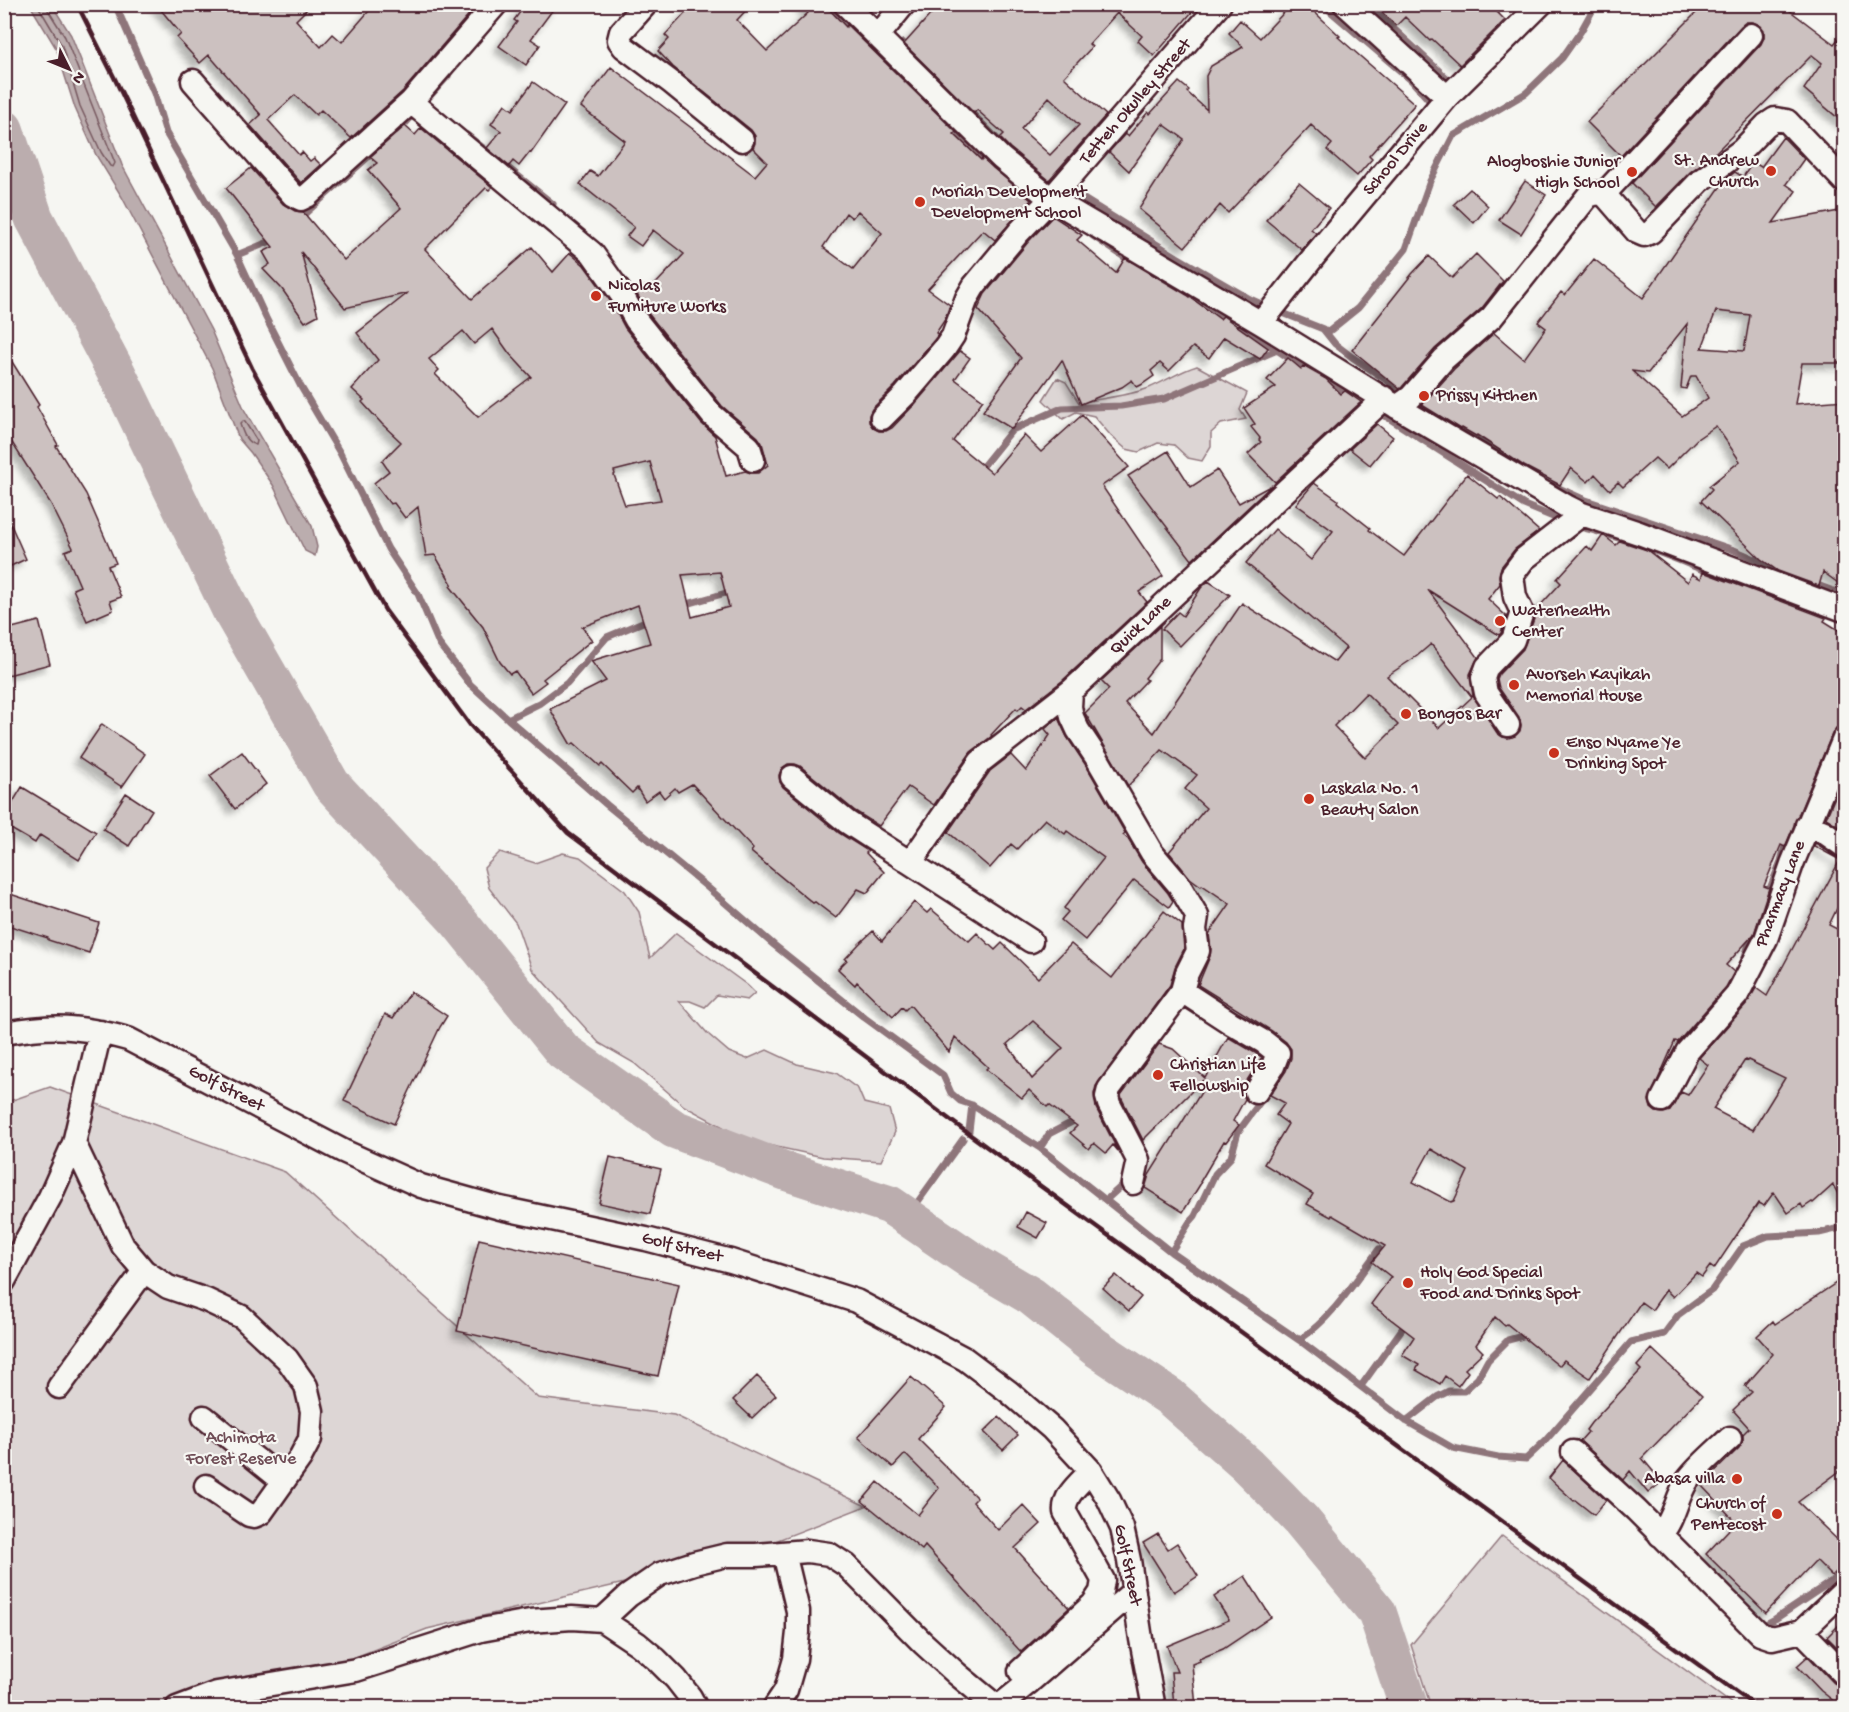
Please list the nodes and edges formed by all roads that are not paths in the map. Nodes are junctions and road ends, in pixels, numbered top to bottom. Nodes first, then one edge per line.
1 (496, 4) edge
2 (646, 4) edge
3 (845, 4) edge
4 (904, 4) edge
5 (1221, 4) edge
6 (1345, 4) edge
7 (1541, 4) edge
8 (1751, 35) dead end
9 (878, 36) junction
10 (193, 81) dead end
11 (1447, 97) junction
12 (411, 102) junction
13 (742, 141) dead end
14 (1845, 181) edge
15 (1604, 194) junction
16 (1051, 199) junction
17 (1261, 323) junction
18 (1391, 403) junction
19 (882, 418) dead end
20 (753, 460) dead end
21 (1582, 514) junction
22 (1845, 610) edge
23 (1071, 691) junction
24 (1508, 725) dead end
25 (1845, 739) edge
26 (792, 777) dead end
27 (1807, 825) junction
28 (1845, 846) edge
29 (911, 862) junction
30 (1031, 941) dead end
31 (1182, 991) junction
32 (100, 1032) junction
33 (4, 1033) edge
34 (1256, 1092) dead end
35 (1662, 1100) dead end
36 (74, 1143) junction
37 (1133, 1183) dead end
38 (144, 1272) junction
39 (4, 1281) edge
40 (59, 1387) dead end
41 (204, 1416) dead end
42 (1730, 1438) dead end
43 (1573, 1452) dead end
44 (1091, 1470) junction
45 (283, 1481) junction
46 (206, 1486) dead end
47 (1660, 1535) junction
48 (784, 1553) junction
49 (1134, 1590) junction
50 (1845, 1591) edge
51 (602, 1620) junction
52 (1802, 1631) junction
53 (1020, 1671) dead end
54 (1845, 1674) edge
55 (177, 1707) edge
56 (696, 1707) edge
57 (774, 1707) edge
58 (997, 1707) edge
59 (1154, 1707) edge

1 - 12 street
2 - 13 street
3 - 9 street
4 - 9 street
5 - 16 street, Tetteh Okulley Street
6 - 11 street
7 - 11 street, School Drive
8 - 15 street
9 - 16 street
10 - 12 street
11 - 17 street, School Drive
12 - 20 street
14 - 15 street
15 - 18 street, Quick Lane
16 - 17 street
16 - 19 street, Tetteh Okulley Street
17 - 18 street
18 - 21 street
18 - 23 street, Quick Lane
21 - 22 street
21 - 24 street
23 - 29 street, Quick Lane
23 - 31 street
25 - 27 street, Pharmacy Lane
26 - 29 street
27 - 28 street
27 - 35 street, Pharmacy Lane
29 - 30 street
31 - 34 street
31 - 37 street
32 - 33 street, Golf Street
32 - 36 street
32 - 44 street, Golf Street
36 - 38 street
36 - 39 street
38 - 40 street
38 - 45 street
41 - 45 street
42 - 47 street
43 - 47 street
44 - 49 street, Golf Street
44 - 53 street
45 - 46 street
47 - 52 street
48 - 51 street
48 - 57 street
48 - 58 street
49 - 58 street
49 - 59 street, Golf Street
50 - 52 street
51 - 55 street
51 - 56 street
52 - 54 street

